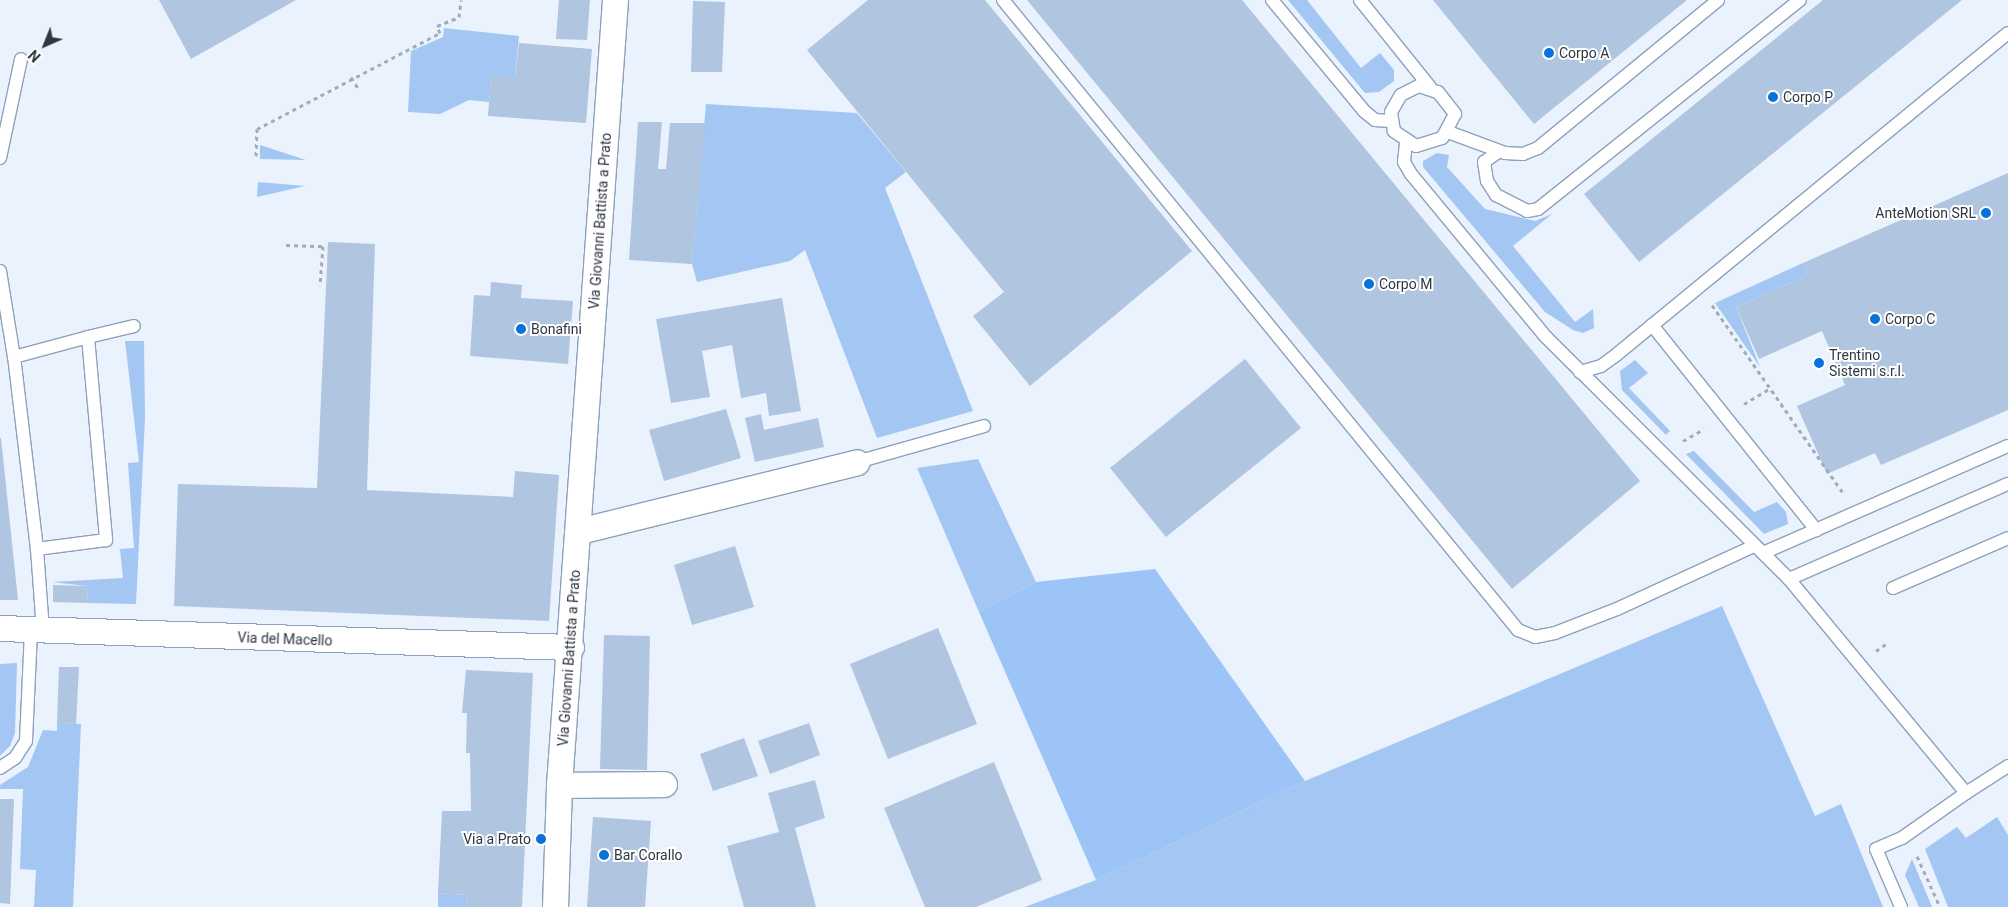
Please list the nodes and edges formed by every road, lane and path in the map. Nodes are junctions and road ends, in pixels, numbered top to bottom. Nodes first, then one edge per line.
1 (462, 0) edge
2 (615, 0) edge
3 (1003, 0) edge
4 (1272, 0) edge
5 (1360, 0) edge
6 (1718, 0) edge
7 (1800, 0) edge
8 (2008, 33) edge
9 (21, 59) dead end
10 (351, 77) junction
11 (1430, 87) junction
12 (358, 88) dead end
13 (1390, 121) junction
14 (1448, 132) junction
15 (1406, 143) junction
16 (1498, 152) junction
17 (256, 156) dead end
18 (0, 158) edge
19 (286, 245) dead end
20 (0, 271) edge
21 (320, 286) dead end
22 (1709, 300) dead end
23 (1652, 325) junction
24 (134, 326) dead end
25 (4, 335) edge
26 (88, 337) junction
27 (14, 357) junction
28 (1580, 372) junction
29 (1771, 388) junction
30 (1744, 404) dead end
31 (984, 426) dead end
32 (1704, 429) dead end
33 (1678, 444) dead end
34 (2008, 446) edge
35 (858, 462) joint
36 (2008, 484) edge
37 (1845, 498) dead end
38 (1816, 530) junction
39 (579, 531) junction
40 (2008, 538) edge
41 (37, 548) junction
42 (1758, 549) junction
43 (1789, 579) junction
44 (1893, 588) dead end
45 (0, 628) edge
46 (37, 630) junction
47 (571, 647) junction
48 (2008, 766) edge
49 (0, 768) edge
50 (664, 784) dead end
51 (559, 785) junction
52 (1966, 793) junction
53 (1918, 856) dead end
54 (555, 907) edge
55 (1901, 907) edge
56 (1940, 907) edge

1 - 10 path
2 - 39 street, Via Giovanni Battista a Prato
3 - 42 lane
4 - 13 lane
5 - 11 lane
6 - 16 lane
7 - 16 lane
8 - 23 lane
9 - 18 lane
10 - 12 path
10 - 17 path
11 - 13 lane
11 - 14 lane
13 - 15 lane
14 - 15 lane
14 - 16 lane
15 - 28 lane
19 - 21 path
20 - 25 lane
22 - 29 path
23 - 28 lane
23 - 38 lane
24 - 26 lane
25 - 27 lane
26 - 27 lane
26 - 41 lane
27 - 41 lane
28 - 42 lane
29 - 30 path
29 - 37 path
31 - 35 lane
32 - 33 path
34 - 38 lane
35 - 39 street
36 - 43 lane
38 - 42 lane
39 - 47 street, Via Giovanni Battista a Prato
40 - 44 lane
41 - 46 lane
42 - 43 lane
43 - 52 lane
45 - 46 street, Via del Macello
46 - 47 street, Via del Macello
46 - 49 lane
47 - 51 street, Via Giovanni Battista a Prato
48 - 52 lane
50 - 51 street
51 - 54 street, Via Giovanni Battista a Prato
52 - 55 lane
53 - 56 path

